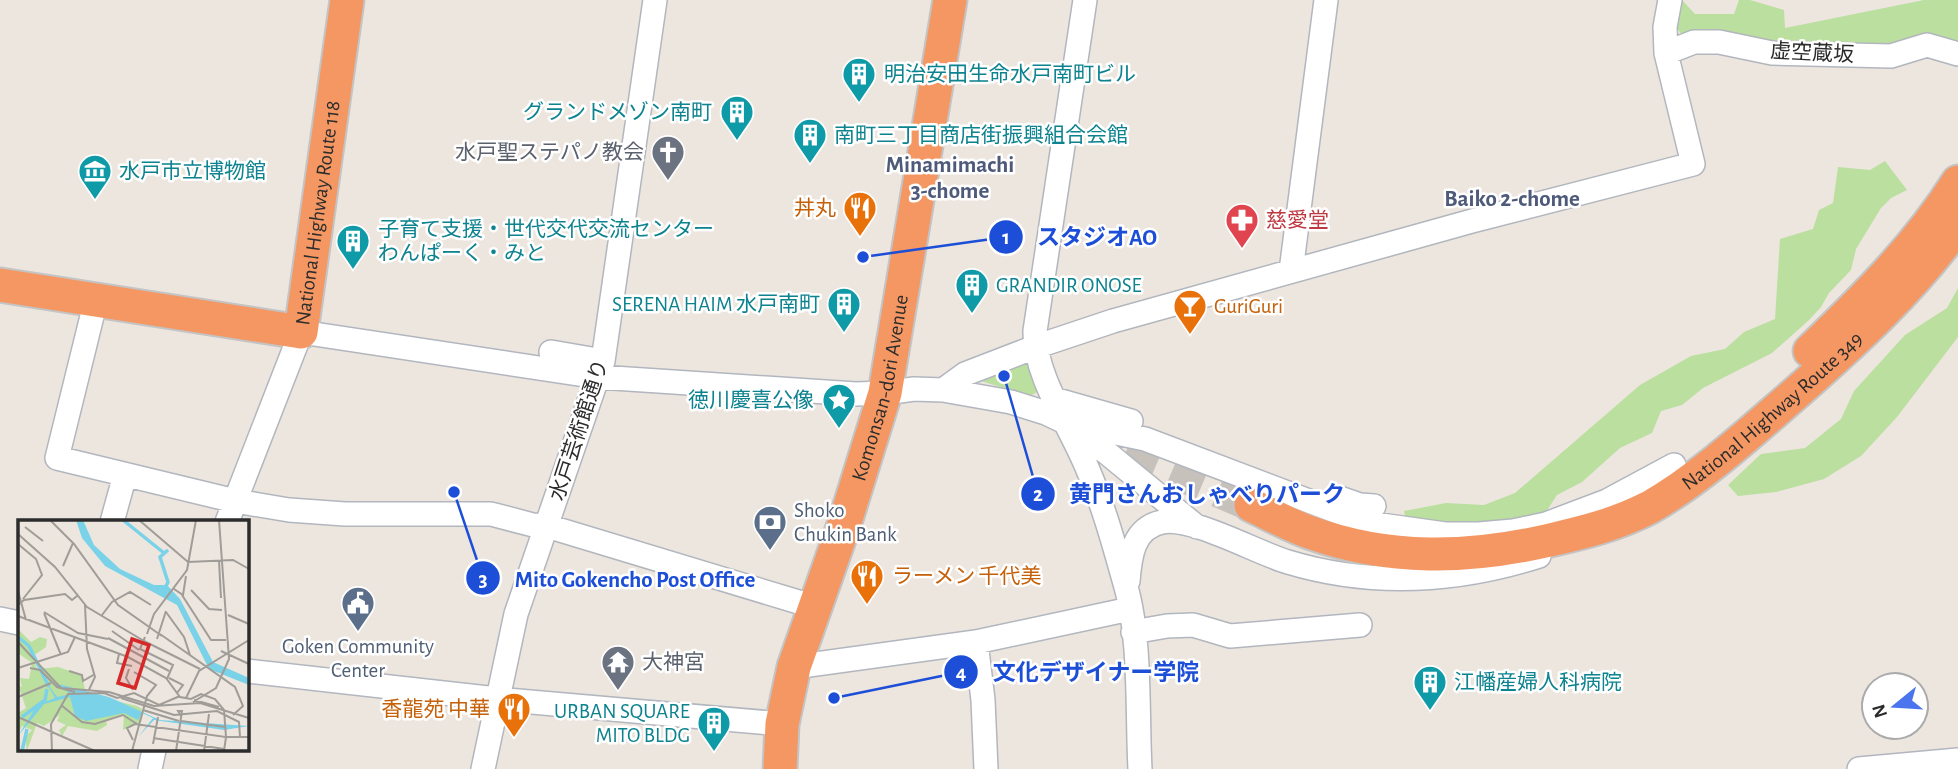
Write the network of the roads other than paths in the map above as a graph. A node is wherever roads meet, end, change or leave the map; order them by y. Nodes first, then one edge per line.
1 (347, 0) edge
2 (654, 0) edge
3 (950, 0) edge
4 (1085, 0) edge
5 (1326, 0) edge
6 (1670, 0) edge
7 (1666, 53) junction
8 (1958, 54) edge
9 (1958, 182) edge
10 (1958, 225) edge
11 (1291, 271) junction
12 (0, 285) edge
13 (96, 300) junction
14 (301, 332) junction
15 (1035, 347) junction
16 (551, 352) dead end
17 (601, 369) junction
18 (943, 390) junction
19 (885, 393) junction
20 (1054, 399) junction
21 (1067, 423) junction
22 (1674, 465) junction
23 (125, 475) junction
24 (1251, 505) tunnel mouth
25 (1374, 506) dead end
26 (1652, 506) junction
27 (231, 511) edge
28 (113, 520) edge
29 (547, 526) junction
30 (1198, 527) junction
31 (1549, 541) junction
32 (1128, 600) junction
33 (815, 607) junction
34 (0, 619) edge
35 (18, 623) edge
36 (1360, 625) dead end
37 (1133, 632) junction
38 (976, 642) junction
39 (794, 667) junction
40 (248, 671) edge
41 (497, 699) junction
42 (782, 724) junction
43 (1958, 760) edge
44 (483, 769) edge
45 (780, 769) edge
46 (986, 769) edge
47 (1140, 769) edge
48 (1859, 769) edge

1 - 14 highway, National Highway Route 118
2 - 17 street, 水戸芸術館通り
3 - 19 highway, Komonsan-dori Avenue
4 - 15 street
5 - 11 street
6 - 7 street
7 - 8 street, 虚空蔵坂
7 - 11 street
9 - 22 highway, National Highway Route 349
10 - 26 highway, National Highway Route 349
11 - 15 street
12 - 13 highway, National Highway Route 118
13 - 14 highway, National Highway Route 118
13 - 23 street
14 - 17 street
14 - 27 street
15 - 18 street
15 - 20 street
16 - 17 street
17 - 19 street
17 - 29 street, 水戸芸術館通り
18 - 19 street
18 - 21 street
19 - 33 highway, Komonsan-dori Avenue
20 - 21 street
20 - 25 street
21 - 22 street
21 - 30 street
21 - 32 street
22 - 31 highway, National Highway Route 349
23 - 27 street
23 - 28 street
24 - 31 highway, National Highway Route 349
26 - 30 street
26 - 31 highway, National Highway Route 349
27 - 29 street
29 - 33 street
29 - 41 street, 水戸芸術館通り
30 - 32 street
32 - 37 street
32 - 38 street
33 - 39 highway, Komonsan-dori Avenue
34 - 35 street
36 - 37 street
37 - 47 street
38 - 39 street
38 - 46 street
39 - 42 highway, Komonsan-dori Avenue
40 - 41 street
41 - 42 street
41 - 44 street, 水戸芸術館通り
42 - 45 highway, Komonsan-dori Avenue
43 - 48 street

